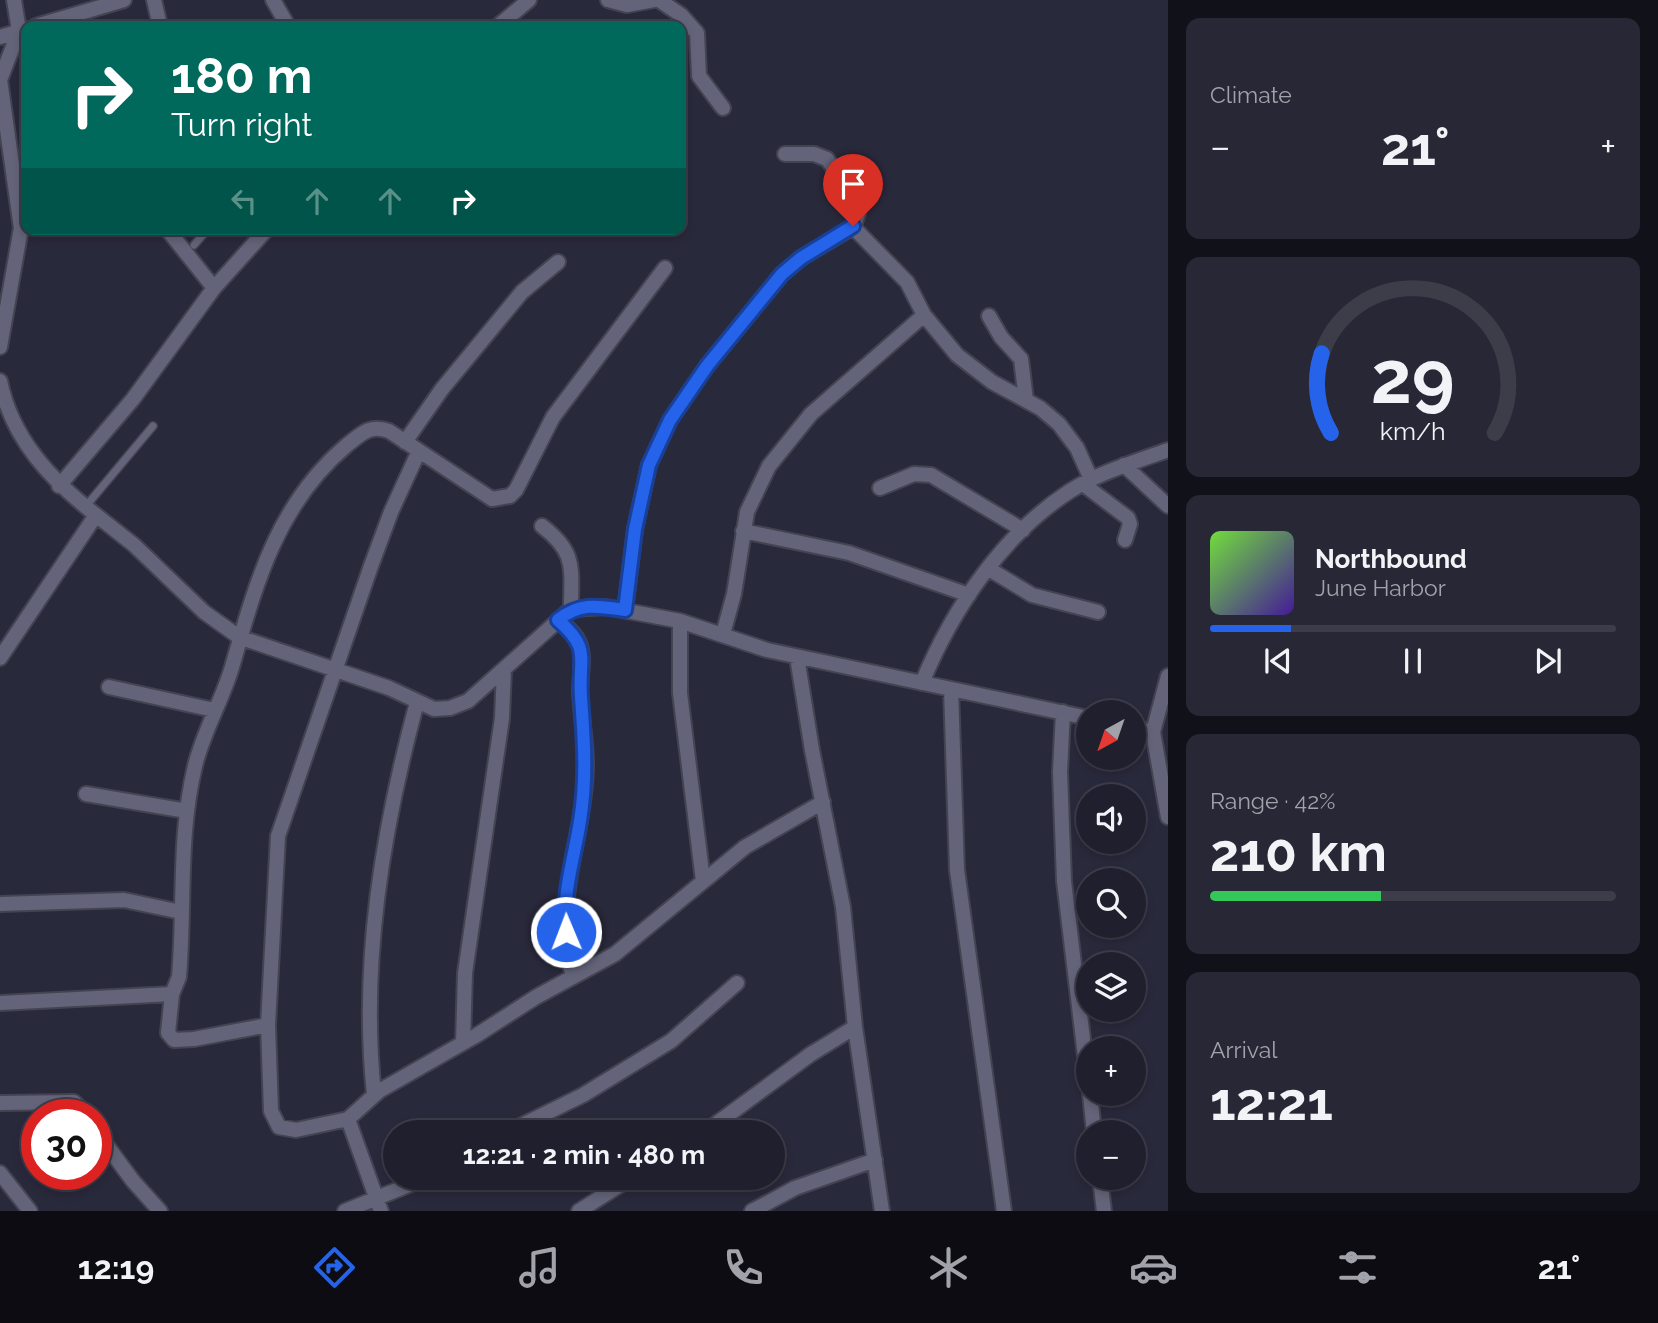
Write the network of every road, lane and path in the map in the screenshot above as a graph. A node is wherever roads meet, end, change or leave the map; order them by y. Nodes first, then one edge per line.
1 (14, 0) edge
2 (124, 0) edge
3 (154, 0) edge
4 (273, 0) edge
5 (529, 0) edge
6 (608, 0) edge
7 (657, 0) edge
8 (53, 21) edge
9 (159, 21) edge
10 (285, 21) edge
11 (504, 21) edge
12 (21, 26) edge
13 (21, 30) edge
14 (21, 32) edge
15 (0, 37) edge
16 (723, 108) dead end
17 (785, 153) dead end
18 (21, 210) edge
19 (21, 222) edge
20 (853, 226) junction
21 (172, 235) edge
22 (203, 235) edge
23 (262, 235) edge
24 (194, 245) dead end
25 (558, 262) dead end
26 (665, 268) dead end
27 (214, 288) junction
28 (924, 315) junction
29 (989, 316) dead end
30 (0, 347) edge
31 (0, 381) edge
32 (1026, 400) junction
33 (2, 404) edge
34 (153, 426) dead end
35 (405, 442) junction
36 (1168, 450) edge
37 (418, 453) junction
38 (1124, 465) junction
39 (1087, 482) junction
40 (59, 486) junction
41 (880, 488) dead end
42 (1168, 506) edge
43 (91, 511) junction
44 (542, 526) dead end
45 (1023, 530) junction
46 (743, 531) junction
47 (1125, 540) dead end
48 (989, 569) junction
49 (969, 596) junction
50 (571, 609) junction
51 (625, 610) junction
52 (1098, 612) dead end
53 (558, 620) junction
54 (680, 621) junction
55 (723, 634) junction
56 (239, 637) junction
57 (797, 656) junction
58 (0, 658) edge
59 (338, 669) junction
60 (504, 669) junction
61 (1168, 676) edge
62 (922, 683) junction
63 (109, 687) dead end
64 (951, 689) junction
65 (417, 702) junction
66 (214, 709) junction
67 (1063, 712) junction
68 (1076, 715) edge
69 (1146, 730) edge
70 (1153, 732) junction
71 (86, 794) dead end
72 (823, 802) junction
73 (187, 811) junction
74 (1168, 817) edge
75 (703, 881) junction
76 (0, 904) edge
77 (181, 912) junction
78 (573, 978) junction
79 (737, 983) dead end
80 (172, 994) junction
81 (0, 1003) edge
82 (268, 1025) junction
83 (855, 1027) junction
84 (1083, 1036) edge
85 (463, 1043) junction
86 (374, 1094) junction
87 (0, 1103) edge
88 (21, 1103) edge
89 (348, 1119) junction
90 (532, 1120) edge
91 (722, 1120) edge
92 (112, 1153) edge
93 (875, 1160) junction
94 (0, 1173) edge
95 (404, 1190) edge
96 (612, 1190) edge
97 (1101, 1190) edge
98 (379, 1204) edge
99 (30, 1211) edge
100 (160, 1211) edge
101 (345, 1211) edge
102 (579, 1211) edge
103 (752, 1211) edge
104 (882, 1211) edge
105 (1004, 1211) edge
106 (1104, 1211) edge

1 - 12 street
2 - 8 street
3 - 9 street
4 - 10 street
5 - 11 street
6 - 7 street
7 - 16 street
13 - 15 street
14 - 18 street
17 - 20 street
19 - 30 street
20 - 28 street
20 - 51 street
21 - 27 street
22 - 24 lane
23 - 27 street
25 - 35 street
26 - 37 street
27 - 40 street
28 - 32 street
28 - 46 street
29 - 32 street
31 - 33 street
32 - 39 street
33 - 40 street
34 - 43 lane
35 - 37 street
35 - 56 street
36 - 38 street
37 - 59 street
38 - 39 street
38 - 42 street
39 - 45 street
39 - 47 street
40 - 43 street
41 - 45 street
43 - 56 street
43 - 58 street
44 - 50 street
45 - 48 street
46 - 49 street
46 - 55 street
48 - 49 street
48 - 52 street
49 - 62 street
50 - 51 street
50 - 53 street
51 - 54 street
53 - 60 street
53 - 78 street
54 - 55 street
54 - 75 street
55 - 57 street
56 - 59 street
56 - 66 street
57 - 62 street
57 - 72 street
59 - 65 street
59 - 82 street
60 - 65 street
60 - 85 street
61 - 70 street
62 - 64 street
63 - 66 street
64 - 67 street
64 - 105 street
65 - 86 street
66 - 73 street
67 - 68 street
67 - 84 street
69 - 70 street
70 - 74 street
71 - 73 street
72 - 75 street
72 - 83 street
73 - 77 street
75 - 78 street
76 - 77 street
77 - 80 street
78 - 85 street
79 - 90 street
80 - 81 street
80 - 82 street
82 - 89 street
83 - 91 street
83 - 93 street
85 - 86 street
86 - 89 street
87 - 88 street
89 - 98 street
92 - 100 street
93 - 103 street
93 - 104 street
94 - 99 street
95 - 98 street
96 - 102 street
97 - 106 street
98 - 101 street

